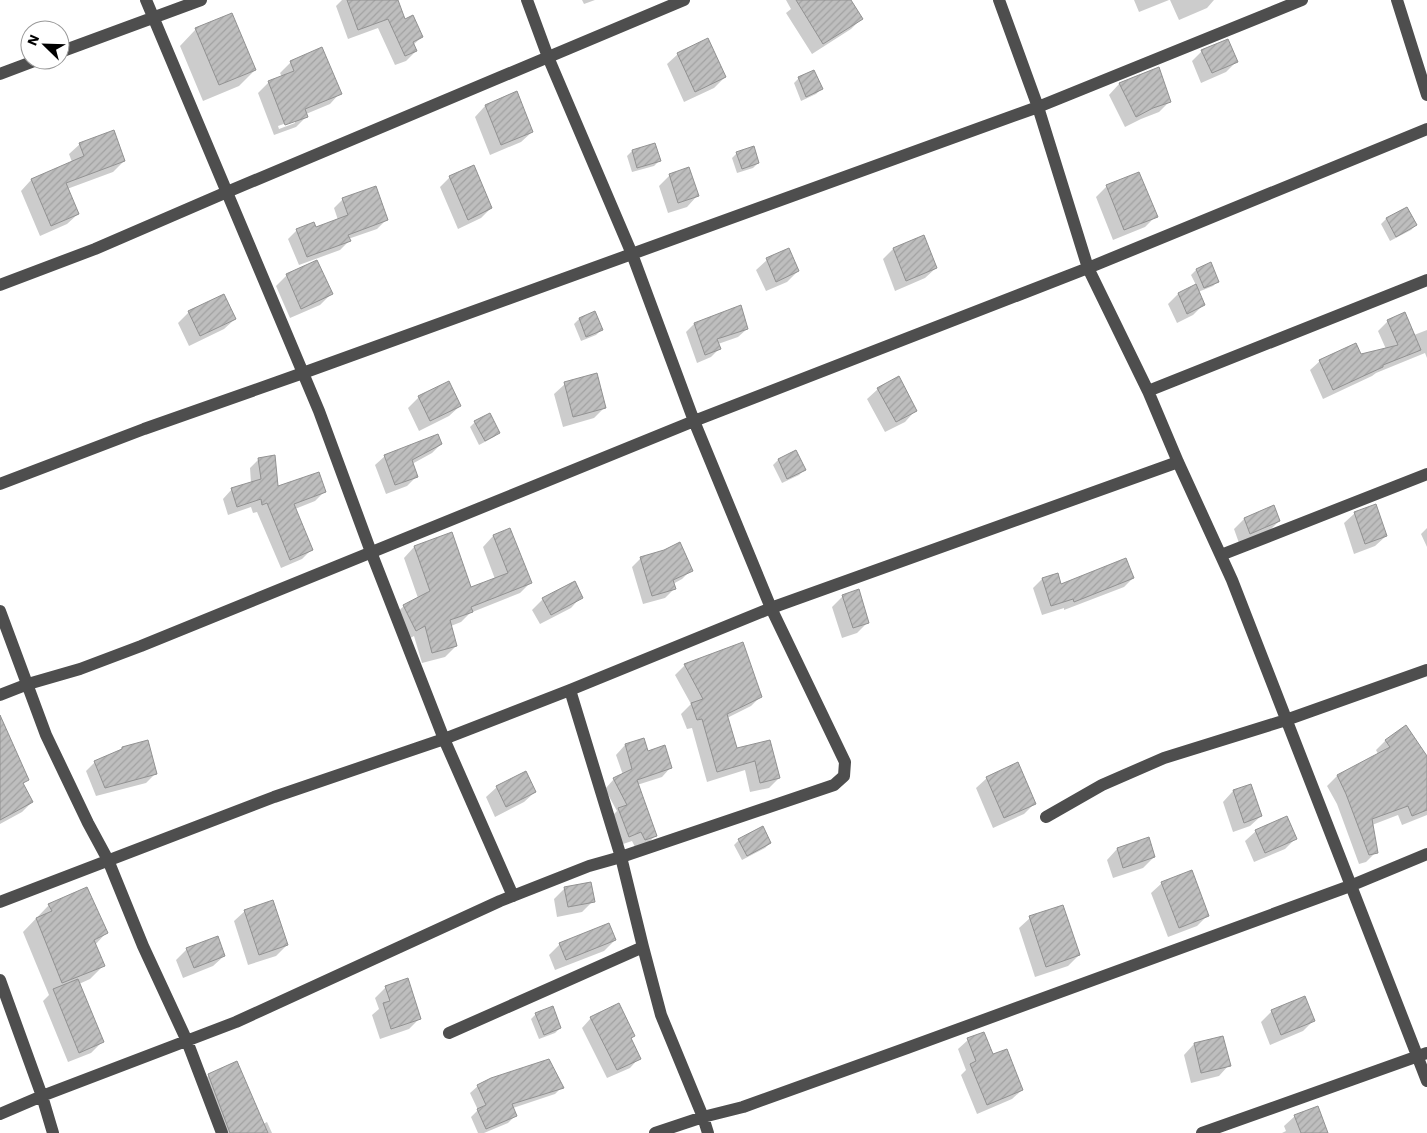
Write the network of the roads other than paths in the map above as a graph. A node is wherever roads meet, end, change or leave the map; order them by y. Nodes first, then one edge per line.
1 (146, 0) edge
2 (200, 0) edge
3 (526, 0) edge
4 (684, 0) edge
5 (999, 0) edge
6 (1302, 0) edge
7 (1397, 0) edge
8 (153, 17) junction
9 (70, 48) edge
10 (548, 57) junction
11 (20, 66) edge
12 (0, 74) edge
13 (1427, 95) edge
14 (1038, 107) junction
15 (1427, 129) edge
16 (227, 192) junction
17 (632, 254) junction
18 (1088, 268) junction
19 (1427, 280) edge
20 (0, 285) edge
21 (303, 373) junction
22 (1148, 391) junction
23 (694, 421) junction
24 (1178, 462) junction
25 (1427, 474) edge
26 (0, 484) edge
27 (371, 552) junction
28 (1221, 555) junction
29 (771, 608) junction
30 (0, 611) edge
31 (1427, 670) edge
32 (28, 684) junction
33 (570, 690) junction
34 (0, 695) edge
35 (1286, 720) junction
36 (444, 739) junction
37 (1046, 817) dead end
38 (1427, 854) edge
39 (621, 857) junction
40 (108, 860) junction
41 (1350, 886) junction
42 (513, 896) junction
43 (0, 902) edge
44 (643, 947) junction
45 (0, 980) edge
46 (449, 1033) dead end
47 (187, 1041) junction
48 (1422, 1055) edge
49 (1427, 1081) edge
50 (42, 1096) junction
51 (0, 1114) edge
52 (703, 1116) junction
53 (53, 1133) edge
54 (222, 1133) edge
55 (655, 1133) edge
56 (708, 1133) edge
57 (1202, 1133) edge

1 - 8 street
2 - 8 street
3 - 10 street
4 - 10 street
5 - 14 street
6 - 14 street
7 - 13 street
8 - 9 street
8 - 16 street
10 - 16 street
10 - 17 street
11 - 12 street
14 - 17 street
14 - 18 street
15 - 18 street
16 - 20 street
16 - 21 street
17 - 21 street
17 - 23 street
18 - 22 street
18 - 23 street
19 - 22 street
21 - 26 street
21 - 27 street
22 - 24 street
23 - 27 street
23 - 29 street
24 - 28 street
24 - 29 street
25 - 28 street
27 - 32 street
27 - 36 street
28 - 35 street
29 - 33 street
29 - 39 street
30 - 32 street
31 - 35 street
32 - 34 street
32 - 40 street
33 - 36 street
33 - 39 street
35 - 37 street
35 - 41 street
36 - 40 street
36 - 42 street
38 - 41 street
39 - 42 street
39 - 44 street
40 - 43 street
40 - 47 street
41 - 48 street
41 - 52 street
42 - 47 street
44 - 46 street
44 - 52 street
45 - 50 street
47 - 50 street
47 - 54 street
48 - 49 street
48 - 57 street
50 - 51 street
50 - 53 street
52 - 55 street
52 - 56 street

